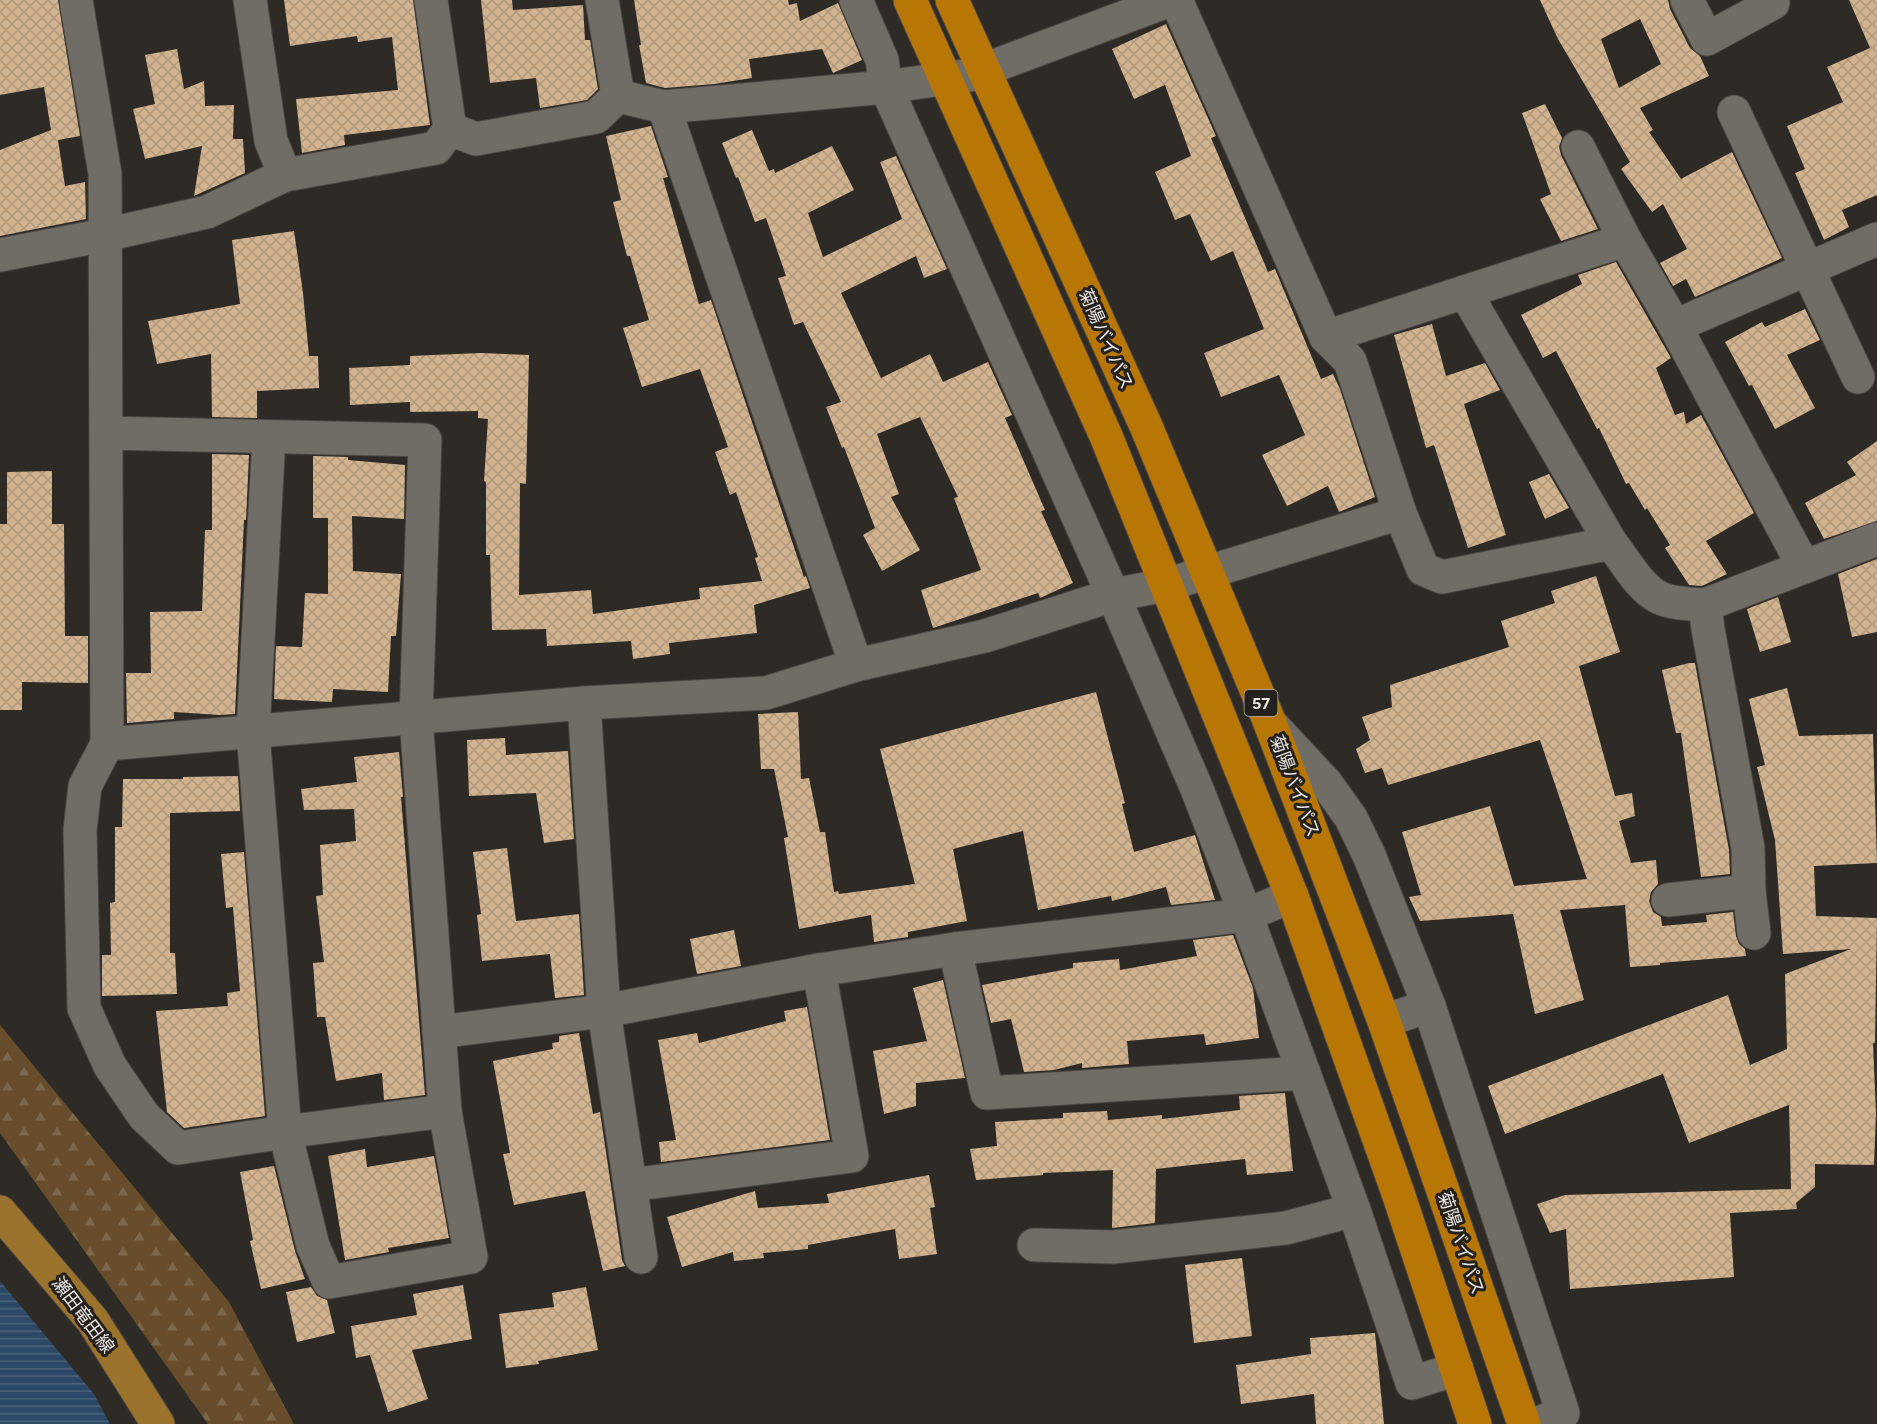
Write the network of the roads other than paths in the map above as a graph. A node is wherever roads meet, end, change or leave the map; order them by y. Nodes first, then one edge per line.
1 (76, 0) edge
2 (250, 0) edge
3 (430, 0) edge
4 (602, 0) edge
5 (856, 0) edge
6 (910, 0) edge
7 (952, 0) edge
8 (1687, 0) edge
9 (1772, 0) edge
10 (1177, 1) edge
11 (984, 70) junction
12 (945, 78) junction
13 (886, 87) junction
14 (618, 96) junction
15 (664, 107) junction
16 (1734, 112) dead end
17 (450, 129) junction
18 (1578, 147) dead end
19 (285, 175) junction
20 (105, 236) junction
21 (1877, 239) edge
22 (1625, 240) junction
23 (0, 255) edge
24 (1807, 269) junction
25 (1465, 292) junction
26 (1675, 326) junction
27 (1326, 337) junction
28 (1858, 377) dead end
29 (106, 433) junction
30 (269, 437) junction
31 (1400, 513) junction
32 (1877, 539) edge
33 (1611, 543) junction
34 (1804, 567) junction
35 (1206, 573) junction
36 (1166, 585) junction
37 (1113, 595) junction
38 (1705, 605) junction
39 (856, 665) junction
40 (584, 703) junction
41 (416, 718) junction
42 (1270, 723) junction
43 (253, 732) junction
44 (107, 744) junction
45 (1749, 891) junction
46 (1292, 896) junction
47 (1668, 900) dead end
48 (1246, 915) junction
49 (1754, 933) dead end
50 (955, 949) junction
51 (819, 970) junction
52 (1429, 1006) junction
53 (604, 1011) junction
54 (1384, 1021) junction
55 (439, 1032) junction
56 (1304, 1073) junction
57 (445, 1111) junction
58 (285, 1132) junction
59 (630, 1185) junction
60 (1354, 1210) junction
61 (0, 1212) edge
62 (1034, 1245) dead end
63 (640, 1257) dead end
64 (1457, 1369) junction
65 (1555, 1420) edge
66 (158, 1424) edge
67 (1476, 1424) edge
68 (1524, 1424) edge

1 - 20 street
2 - 19 street
3 - 17 street
4 - 14 street
5 - 13 street
6 - 12 highway, 57
7 - 11 highway, 菊陽バイパス / 57
8 - 9 street
10 - 11 street
10 - 27 street
11 - 12 street
11 - 35 highway, 菊陽バイパス / 57
12 - 13 street
12 - 36 highway, 57
13 - 15 street
13 - 37 street
14 - 15 street
14 - 17 street
15 - 39 street
16 - 24 street
17 - 19 street
18 - 22 street
19 - 20 street
20 - 23 street
20 - 29 street
21 - 24 street
22 - 25 street
22 - 26 street
24 - 26 street
24 - 28 street
25 - 27 street
25 - 33 street
26 - 34 street
27 - 31 street
29 - 30 street
29 - 44 street
30 - 41 street
30 - 43 street
31 - 33 street
31 - 35 street
32 - 34 street
33 - 38 street
34 - 38 street
35 - 36 street
35 - 42 highway, 菊陽バイパス / 57
36 - 37 street
36 - 46 highway, 57
37 - 39 street
37 - 48 street
38 - 45 street
39 - 40 street
40 - 41 street
40 - 53 street
41 - 43 street
41 - 55 street
42 - 52 street
42 - 54 highway, 菊陽バイパス / 57
43 - 44 street
43 - 58 street
44 - 58 street
45 - 47 street
45 - 49 street
46 - 48 street
46 - 64 highway, 57
48 - 50 street
48 - 56 street
50 - 51 street
50 - 56 street
51 - 53 street
51 - 59 street
52 - 54 street
52 - 65 street
53 - 55 street
53 - 59 street
54 - 68 highway, 菊陽バイパス / 57
55 - 57 street
56 - 60 street
57 - 58 street
57 - 58 street
59 - 63 street
60 - 62 street
60 - 64 street
61 - 66 main road, 瀬田竜田線
64 - 67 highway, 57

